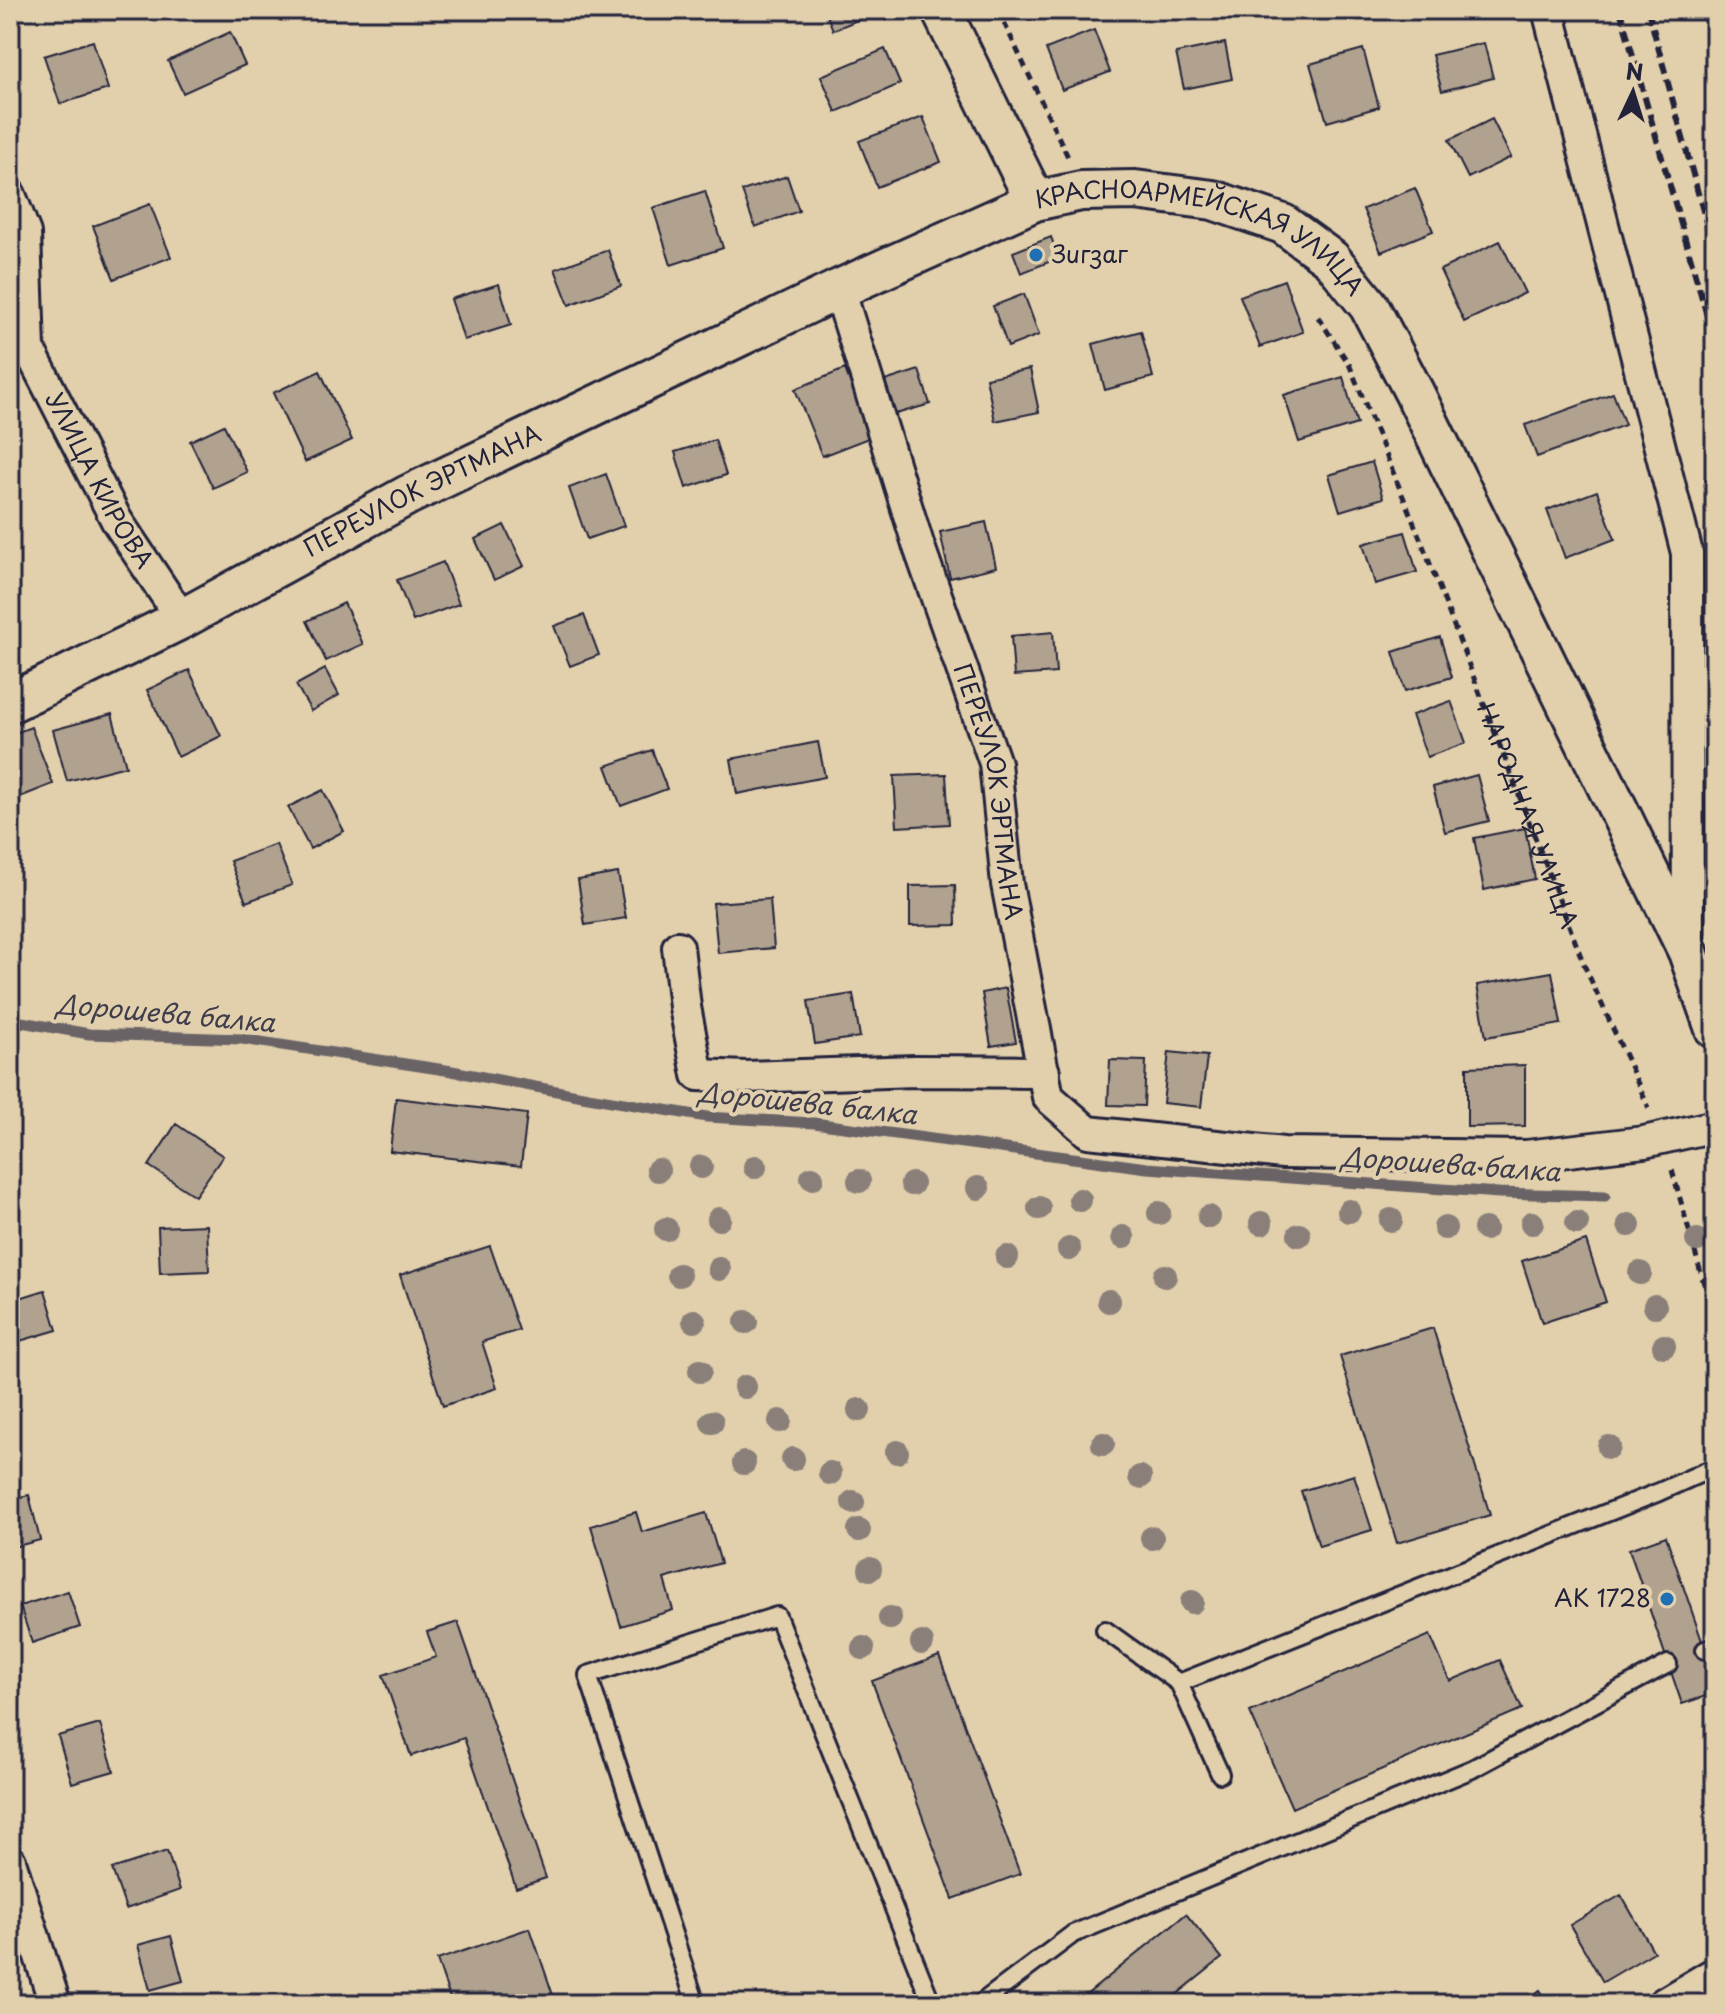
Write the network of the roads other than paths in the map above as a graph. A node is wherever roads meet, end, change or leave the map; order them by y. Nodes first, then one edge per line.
1 (941, 10) edge
2 (1548, 10) edge
3 (10, 195) edge
4 (1035, 201) junction
5 (839, 289) junction
6 (182, 619) junction
7 (10, 703) edge
8 (678, 947) dead end
9 (1688, 952) junction
10 (1715, 1029) edge
11 (1044, 1072) junction
12 (1715, 1126) edge
13 (1715, 1467) edge
14 (1105, 1630) dead end
15 (1668, 1664) dead end
16 (1179, 1683) junction
17 (1220, 1774) dead end
18 (10, 1861) edge
19 (1715, 1973) edge
20 (55, 2004) edge
21 (696, 2004) edge
22 (932, 2004) edge
23 (980, 2004) edge
24 (1663, 2004) edge

1 - 4 street, КРАСНОАРМЕЙСКАЯ УЛИЦА
2 - 9 street
3 - 6 street, УЛИЦА КИРОВА
4 - 5 street, ПЕРЕУЛОК ЭРТМАНА
4 - 9 street, КРАСНОАРМЕЙСКАЯ УЛИЦА
5 - 6 street, ПЕРЕУЛОК ЭРТМАНА
5 - 11 street, ПЕРЕУЛОК ЭРТМАНА
6 - 7 street, ПЕРЕУЛОК ЭРТМАНА
8 - 11 street
9 - 10 street
11 - 12 street, ПЕРЕУЛОК ЭРТМАНА
13 - 16 lane
14 - 16 lane
15 - 23 lane
16 - 17 lane
18 - 20 street
19 - 24 street
21 - 22 lane

